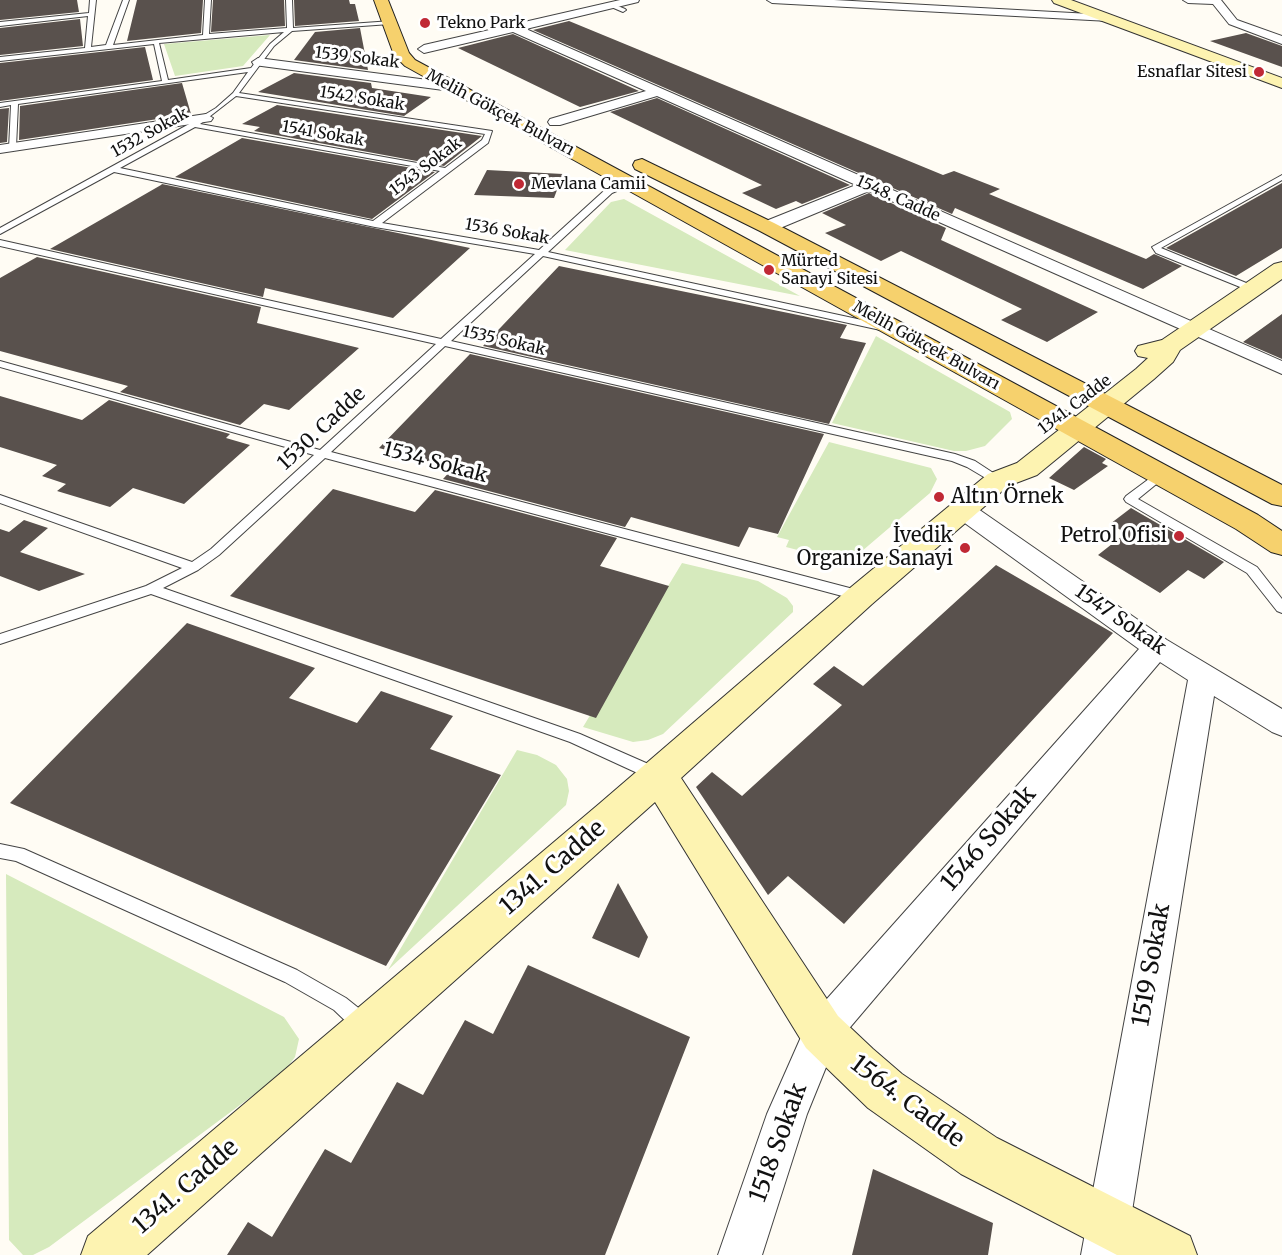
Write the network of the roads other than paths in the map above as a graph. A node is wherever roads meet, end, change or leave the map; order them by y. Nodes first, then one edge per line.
1 (93, 0) edge
2 (126, 0) edge
3 (208, 0) edge
4 (289, 0) edge
5 (381, 0) edge
6 (772, 0) edge
7 (1059, 0) edge
8 (1188, 0) edge
9 (1216, 1) edge
10 (627, 3) edge
11 (92, 14) junction
12 (1109, 18) junction
13 (390, 22) junction
14 (0, 24) edge
15 (414, 26) dead end
16 (514, 28) junction
17 (290, 30) junction
18 (206, 36) junction
19 (1282, 40) edge
20 (156, 41) junction
21 (109, 46) junction
22 (88, 48) junction
23 (424, 49) junction
24 (0, 59) edge
25 (255, 66) junction
26 (165, 81) junction
27 (1282, 83) edge
28 (451, 87) junction
29 (658, 92) junction
30 (235, 94) junction
31 (15, 104) junction
32 (0, 105) edge
33 (200, 121) junction
34 (555, 122) junction
35 (486, 132) joint
36 (6, 148) edge
37 (112, 169) junction
38 (446, 170) junction
39 (1282, 177) edge
40 (630, 182) junction
41 (867, 186) junction
42 (375, 224) junction
43 (767, 226) junction
44 (0, 231) edge
45 (0, 243) edge
46 (541, 253) junction
47 (1282, 269) edge
48 (1253, 289) junction
49 (1194, 329) junction
50 (896, 330) junction
51 (442, 343) junction
52 (0, 364) edge
53 (1282, 368) edge
54 (1098, 399) junction
55 (1068, 423) junction
56 (324, 454) junction
57 (1161, 474) junction
58 (998, 480) junction
59 (1282, 497) edge
60 (0, 499) edge
61 (963, 510) junction
62 (1282, 545) edge
63 (195, 567) junction
64 (151, 589) junction
65 (861, 596) junction
66 (1282, 608) edge
67 (0, 639) edge
68 (1157, 647) junction
69 (1203, 675) junction
70 (1282, 724) edge
71 (658, 776) junction
72 (0, 851) edge
73 (368, 1028) junction
74 (822, 1032) junction
75 (1105, 1238) edge
76 (107, 1255) edge
77 (741, 1255) edge
78 (1171, 1255) edge

1 - 11 lane
2 - 21 lane
3 - 18 lane
4 - 17 lane
5 - 13 main road, Melih Gökçek Bulvarı
6 - 12 street
7 - 12 street
8 - 9 street
9 - 19 street
10 - 16 street
11 - 14 lane
11 - 22 lane
12 - 27 street
13 - 17 lane
13 - 28 main road, Melih Gökçek Bulvarı
15 - 23 main road, Melih Gökçek Bulvarı
16 - 23 street
16 - 29 street, 1548. Cadde
17 - 18 lane
17 - 25 lane, 1532 Sokak
18 - 20 lane
20 - 21 lane
20 - 26 lane
21 - 22 lane
22 - 24 lane
23 - 34 main road, Melih Gökçek Bulvarı
25 - 26 lane
25 - 28 street, 1539 Sokak
25 - 30 lane, 1532 Sokak
26 - 31 lane
28 - 40 main road, Melih Gökçek Bulvarı
29 - 34 street
29 - 41 street, 1548. Cadde
30 - 33 lane, 1532 Sokak
30 - 35 lane, 1542 Sokak
31 - 32 lane
31 - 36 lane
33 - 36 street
33 - 37 lane, 1532 Sokak
33 - 38 lane, 1541 Sokak
34 - 43 main road, Melih Gökçek Bulvarı
35 - 38 lane, 1543 Sokak
37 - 42 lane, 1536 Sokak
37 - 44 lane, 1532 Sokak
38 - 42 lane, 1543 Sokak
39 - 48 lane
40 - 46 lane, 1530. Cadde
40 - 50 main road, Melih Gökçek Bulvarı
41 - 43 street
41 - 49 street, 1548. Cadde
42 - 46 lane, 1536 Sokak
43 - 54 main road, Melih Gökçek Bulvarı
45 - 51 lane, 1535 Sokak
46 - 50 lane, 1536 Sokak
46 - 51 lane, 1530. Cadde
47 - 48 street, 1341. Cadde
48 - 49 street, 1341. Cadde
49 - 53 street, 1548. Cadde
49 - 54 street, 1341. Cadde
50 - 55 main road, Melih Gökçek Bulvarı
51 - 56 lane, 1530. Cadde
51 - 58 lane, 1535 Sokak
52 - 56 lane, 1534 Sokak
54 - 55 street, 1341. Cadde
54 - 59 main road, Melih Gökçek Bulvarı
55 - 57 main road, Melih Gökçek Bulvarı
55 - 58 street, 1341. Cadde
56 - 63 lane, 1530. Cadde
56 - 65 lane, 1534 Sokak
57 - 62 main road, Melih Gökçek Bulvarı
57 - 66 lane
58 - 61 street, 1341. Cadde
60 - 63 lane
61 - 65 street, 1341. Cadde
61 - 68 street, 1547 Sokak
63 - 64 lane, 1530. Cadde
64 - 67 lane, 1530. Cadde
64 - 71 lane
65 - 71 street, 1341. Cadde
68 - 69 street, 1547 Sokak
68 - 74 street, 1546 Sokak
69 - 70 street, 1547 Sokak
69 - 75 street, 1519 Sokak
71 - 73 street, 1341. Cadde
71 - 74 street, 1564. Cadde
72 - 73 lane
73 - 76 street, 1341. Cadde
74 - 75 street, 1564. Cadde
74 - 77 street, 1518 Sokak
75 - 78 street, 1564. Cadde

